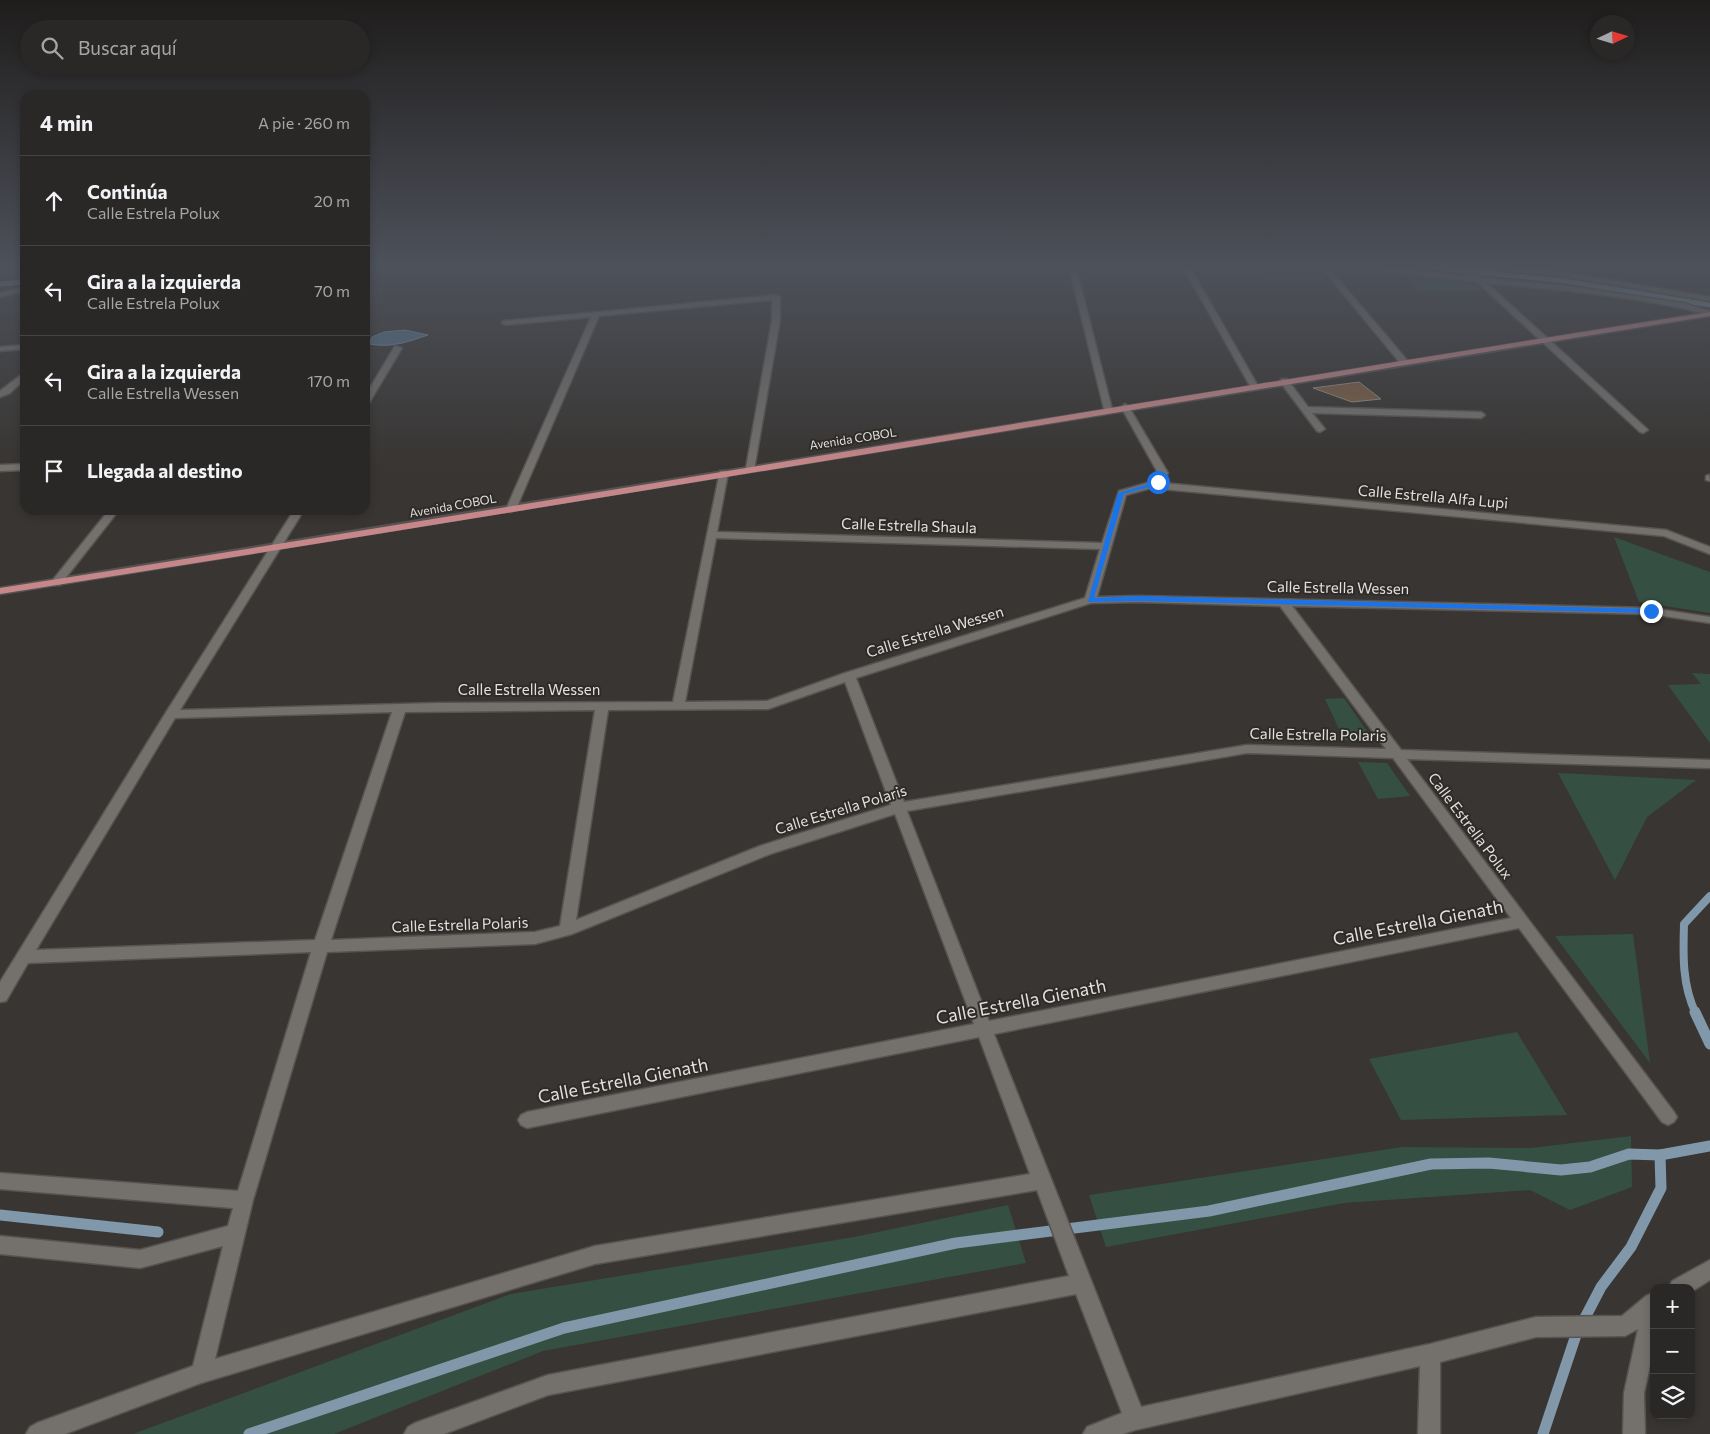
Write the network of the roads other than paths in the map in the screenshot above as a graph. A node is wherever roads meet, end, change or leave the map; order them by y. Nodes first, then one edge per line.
1 (587, 334) edge
2 (774, 334) edge
3 (1089, 334) edge
4 (1224, 334) edge
5 (1380, 334) edge
6 (1538, 334) edge
7 (1584, 334) edge
8 (1545, 340) junction
9 (20, 348) edge
10 (398, 348) dead end
11 (0, 349) edge
12 (1404, 362) junction
13 (20, 380) edge
14 (1284, 381) junction
15 (1254, 386) junction
16 (0, 394) edge
17 (370, 394) edge
18 (1125, 406) junction
19 (1108, 409) junction
20 (1307, 410) junction
21 (1481, 415) dead end
22 (1320, 429) dead end
23 (1643, 430) dead end
24 (20, 467) edge
25 (0, 468) edge
26 (751, 468) junction
27 (724, 473) junction
28 (1149, 485) junction
29 (511, 508) junction
30 (110, 515) edge
31 (296, 515) edge
32 (711, 535) junction
33 (1106, 546) junction
34 (275, 548) junction
35 (1710, 551) edge
36 (56, 583) junction
37 (0, 591) edge
38 (1090, 600) junction
39 (1284, 603) junction
40 (1710, 620) edge
41 (849, 676) junction
42 (602, 706) junction
43 (678, 706) junction
44 (400, 708) junction
45 (171, 714) junction
46 (1396, 753) junction
47 (1710, 764) edge
48 (900, 807) junction
49 (1522, 922) junction
50 (567, 930) junction
51 (321, 946) junction
52 (24, 957) junction
53 (0, 996) edge
54 (985, 1029) junction
55 (1668, 1117) dead end
56 (528, 1120) dead end
57 (0, 1182) edge
58 (1042, 1182) junction
59 (244, 1200) junction
60 (236, 1233) junction
61 (0, 1245) edge
62 (1710, 1269) edge
63 (1082, 1284) junction
64 (1685, 1284) edge
65 (1650, 1305) edge
66 (1650, 1317) edge
67 (1430, 1354) junction
68 (202, 1374) junction
69 (1135, 1419) junction
70 (37, 1434) edge
71 (415, 1434) edge
72 (1094, 1434) edge
73 (1429, 1434) edge
74 (1634, 1434) edge

1 - 29 street
2 - 26 street
3 - 19 street
4 - 15 street
5 - 12 street
6 - 8 street
7 - 8 main road, Avenida COBOL
8 - 12 main road, Avenida COBOL
8 - 23 street
9 - 11 street
10 - 17 street
12 - 14 main road, Avenida COBOL
13 - 16 street
14 - 15 main road, Avenida COBOL
14 - 20 street
15 - 18 main road, Avenida COBOL
18 - 19 main road, Avenida COBOL
18 - 28 street
19 - 26 main road, Avenida COBOL
20 - 21 street
20 - 22 street
24 - 25 street
26 - 27 main road, Avenida COBOL
27 - 29 main road, Avenida COBOL
27 - 32 street
28 - 33 street
28 - 35 street, Calle Estrella Alfa Lupi
29 - 34 main road, Avenida COBOL
30 - 36 street
31 - 34 street
32 - 33 street, Calle Estrella Shaula
32 - 43 street
33 - 38 street
34 - 36 main road, Avenida COBOL
34 - 45 street
36 - 37 main road, Avenida COBOL
38 - 39 street, Calle Estrella Wessen
38 - 41 street, Calle Estrella Wessen
39 - 40 street, Calle Estrella Wessen
39 - 46 street, Calle Estrella Polux
41 - 43 street, Calle Estrella Wessen
41 - 48 street
42 - 43 street, Calle Estrella Wessen
42 - 44 street, Calle Estrella Wessen
42 - 50 street
44 - 45 street, Calle Estrella Wessen
44 - 51 street
45 - 52 street
46 - 47 street, Calle Estrella Polaris
46 - 48 street, Calle Estrella Polaris
46 - 49 street, Calle Estrella Polux
48 - 50 street, Calle Estrella Polaris
48 - 54 street
49 - 54 street, Calle Estrella Gienath
49 - 55 street, Calle Estrella Polux
50 - 51 street, Calle Estrella Polaris
51 - 52 street, Calle Estrella Polaris
51 - 59 street
52 - 53 street
54 - 56 street, Calle Estrella Gienath
54 - 58 street
57 - 59 street
58 - 63 street
58 - 68 street
59 - 60 street
60 - 61 street
60 - 68 street
62 - 64 street
63 - 69 street
63 - 71 street
65 - 67 street
66 - 74 street
67 - 69 street
67 - 73 street
68 - 70 street
69 - 72 street

